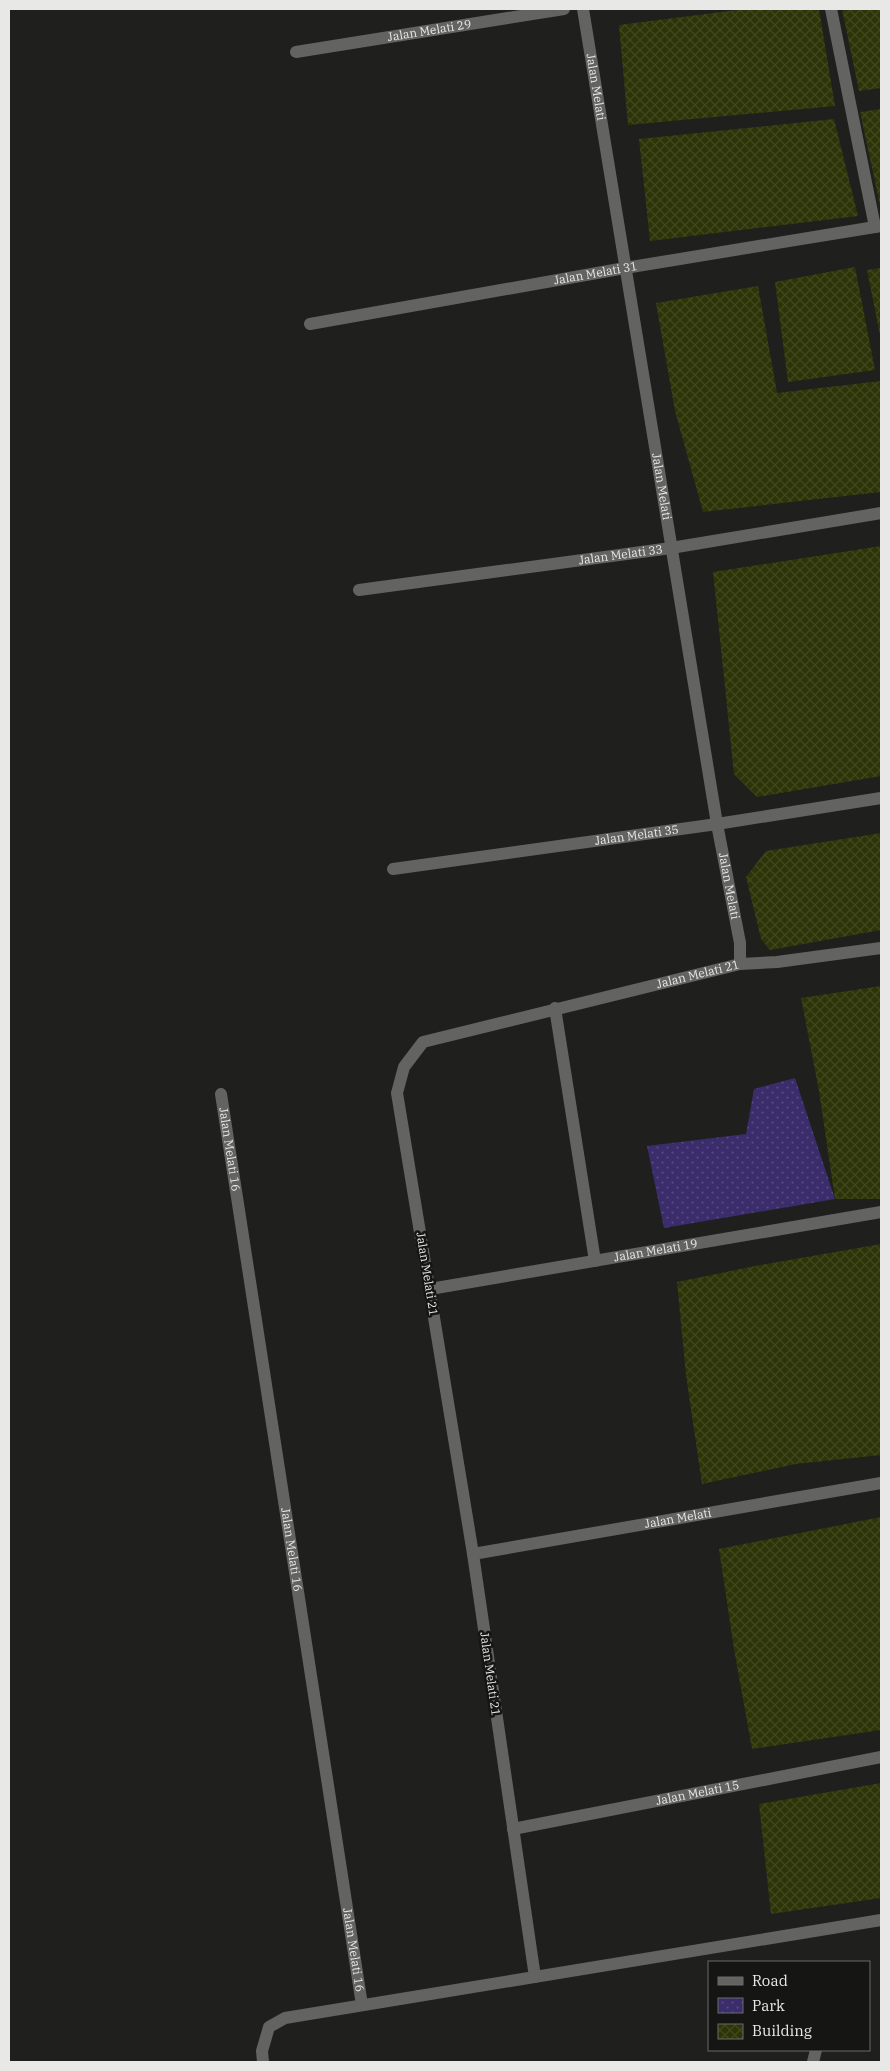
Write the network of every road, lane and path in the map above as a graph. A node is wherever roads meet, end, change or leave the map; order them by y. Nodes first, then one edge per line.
1 (564, 9) edge
2 (583, 9) edge
3 (831, 9) edge
4 (296, 52) dead end
5 (878, 227) edge
6 (625, 268) junction
7 (310, 324) dead end
8 (881, 513) edge
9 (671, 548) junction
10 (359, 590) dead end
11 (881, 798) edge
12 (718, 824) junction
13 (393, 870) dead end
14 (881, 948) edge
15 (740, 964) junction
16 (555, 1008) junction
17 (221, 1094) dead end
18 (881, 1212) edge
19 (595, 1261) junction
20 (430, 1289) junction
21 (881, 1483) edge
22 (473, 1554) junction
23 (881, 1757) edge
24 (513, 1829) junction
25 (881, 1920) edge
26 (535, 1976) junction
27 (362, 2005) junction
28 (263, 2062) edge

1 - 4 street, Jalan Melati 29
2 - 6 street, Jalan Melati
3 - 5 street
5 - 6 street, Jalan Melati 31
6 - 7 street, Jalan Melati 31
6 - 9 street, Jalan Melati
8 - 9 street, Jalan Melati 33
9 - 10 street, Jalan Melati 33
9 - 12 street, Jalan Melati
11 - 12 street, Jalan Melati 35
12 - 13 street, Jalan Melati 35
12 - 15 street, Jalan Melati
14 - 15 street, Jalan Melati 21
15 - 16 street, Jalan Melati 21
16 - 19 street
16 - 20 street, Jalan Melati 21
17 - 27 street, Jalan Melati 16
18 - 19 street, Jalan Melati 19
19 - 20 street, Jalan Melati 19
20 - 22 street, Jalan Melati 21
21 - 22 street, Jalan Melati
22 - 24 street, Jalan Melati 21
23 - 24 street, Jalan Melati 15
24 - 26 street, Jalan Melati 21
25 - 26 street
26 - 27 street
27 - 28 street

